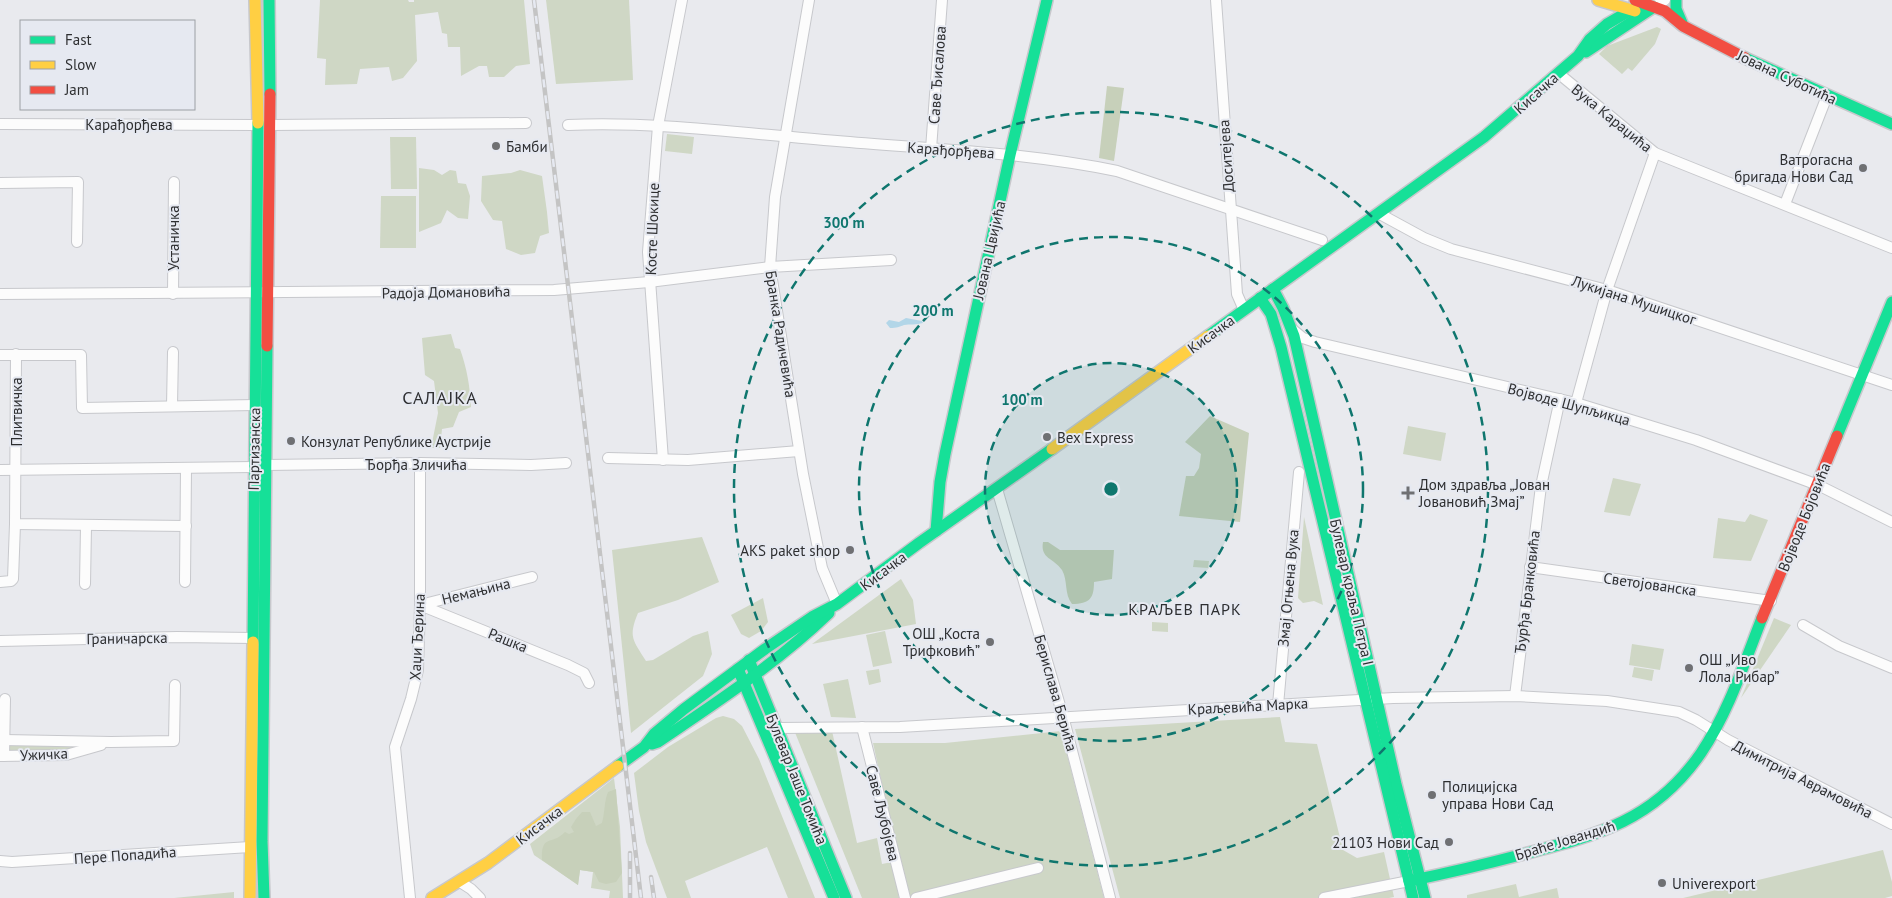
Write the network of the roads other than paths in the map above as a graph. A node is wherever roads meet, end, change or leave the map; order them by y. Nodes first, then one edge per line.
1 (254, 0) edge
2 (270, 0) edge
3 (682, 0) edge
4 (810, 0) edge
5 (942, 0) edge
6 (1047, 0) edge
7 (1216, 0) edge
8 (1665, 0) edge
9 (1676, 0) edge
10 (1600, 1) edge
11 (1643, 5) edge
12 (1608, 24) junction
13 (1684, 26) junction
14 (1578, 56) junction
15 (1558, 73) junction
16 (1827, 96) junction
17 (526, 123) dead end
18 (0, 124) edge
19 (1892, 124) edge
20 (258, 125) junction
21 (270, 125) junction
22 (568, 125) dead end
23 (658, 126) junction
24 (786, 137) junction
25 (931, 149) junction
26 (1655, 153) junction
27 (1010, 155) junction
28 (174, 182) dead end
29 (0, 183) edge
30 (1785, 204) junction
31 (1230, 208) junction
32 (1378, 213) junction
33 (1322, 240) dead end
34 (77, 242) dead end
35 (1892, 248) edge
36 (891, 260) dead end
37 (770, 268) junction
38 (650, 282) junction
39 (1273, 289) junction
40 (1607, 290) junction
41 (262, 293) junction
42 (0, 294) edge
43 (173, 294) junction
44 (1260, 298) junction
45 (1892, 302) edge
46 (1244, 310) junction
47 (1291, 328) junction
48 (1315, 342) junction
49 (173, 352) dead end
50 (16, 354) junction
51 (0, 355) edge
52 (1299, 359) junction
53 (1862, 374) junction
54 (1892, 385) edge
55 (1560, 399) junction
56 (1576, 403) junction
57 (255, 405) junction
58 (172, 406) junction
59 (799, 451) junction
60 (608, 458) dead end
61 (663, 460) junction
62 (420, 462) junction
63 (566, 462) dead end
64 (266, 466) junction
65 (254, 467) junction
66 (186, 468) junction
67 (0, 470) edge
68 (16, 470) junction
69 (1299, 472) dead end
70 (1818, 485) junction
71 (997, 489) junction
72 (1892, 522) edge
73 (15, 524) junction
74 (86, 526) junction
75 (186, 526) junction
76 (936, 532) junction
77 (1530, 567) junction
78 (532, 577) dead end
79 (0, 582) edge
80 (185, 582) dead end
81 (85, 584) dead end
82 (1770, 601) junction
83 (838, 604) junction
84 (420, 605) junction
85 (1803, 624) dead end
86 (254, 638) junction
87 (0, 641) edge
88 (749, 660) junction
89 (738, 668) junction
90 (1892, 668) edge
91 (755, 674) junction
92 (589, 683) dead end
93 (744, 683) junction
94 (175, 686) dead end
95 (1514, 696) junction
96 (5, 699) dead end
97 (1371, 699) junction
98 (1278, 705) junction
99 (1063, 716) junction
100 (777, 728) junction
101 (862, 728) junction
102 (1714, 732) junction
103 (4, 740) junction
104 (112, 742) junction
105 (644, 747) junction
106 (2, 756) edge
107 (1892, 824) edge
108 (250, 847) junction
109 (0, 860) edge
110 (1038, 868) dead end
111 (1415, 880) junction
112 (460, 882) junction
113 (250, 898) edge
114 (264, 898) edge
115 (410, 898) edge
116 (432, 898) edge
117 (480, 898) edge
118 (834, 898) edge
119 (846, 898) edge
120 (905, 898) edge
121 (916, 898) edge
122 (1110, 898) edge
123 (1324, 898) edge
124 (1413, 898) edge
125 (1425, 898) edge

1 - 20 street, Партизанска
2 - 21 street, Партизанска
3 - 23 street, Косте Шокице
4 - 24 street, Бранка Радичевића
5 - 25 street, Саве Ђисалова
6 - 27 street, Јована Цвијића
7 - 31 street, Доситејева
8 - 11 street
9 - 13 street
10 - 11 street, Јована Суботића
10 - 12 street
11 - 12 street, Кисачка
11 - 13 street, Јована Суботића
11 - 14 street, Кисачка
12 - 14 street, Кисачка
13 - 16 street, Јована Суботића
14 - 15 street, Кисачка
15 - 26 street, Вука Караџића
15 - 32 street, Кисачка
16 - 19 street, Јована Суботића
16 - 30 street
17 - 21 street
18 - 20 street, Карађорђева
20 - 41 street, Партизанска
21 - 41 street, Партизанска
22 - 23 street, Карађорђева
23 - 24 street, Карађорђева
23 - 38 street, Косте Шокице
24 - 25 street, Карађорђева
24 - 37 street, Бранка Радичевића
25 - 27 street, Карађорђева
26 - 30 street, Вука Караџића
26 - 40 street
27 - 31 street, Карађорђева
27 - 76 street, Јована Цвијића
28 - 43 street, Устаничка
29 - 34 street
30 - 35 street, Вука Караџића
31 - 33 street, Карађорђева
31 - 46 street, Доситејева
32 - 39 street, Кисачка
32 - 40 street, Лукијана Мушицког
36 - 37 street, Радоја Домановића
37 - 38 street, Радоја Домановића
37 - 59 street, Бранка Радичевића
38 - 41 street, Радоја Домановића
38 - 61 street, Косте Шокице
39 - 44 street, Кисачка
39 - 47 street, Булевар краља Петра I
40 - 53 street, Лукијана Мушицког
40 - 56 street
41 - 43 street, Радоја Домановића
41 - 57 street, Партизанска
41 - 64 street, Партизанска
42 - 43 street, Радоја Домановића
44 - 46 street, Кисачка
44 - 97 street, Булевар краља Петра I
45 - 53 street, Војводе Бојовића
46 - 71 street, Кисачка
47 - 48 street, Војводе Шупљикца
47 - 52 street, Булевар краља Петра I
48 - 52 street
48 - 55 street, Војводе Шупљикца
49 - 58 street
50 - 51 street
50 - 58 street
50 - 68 street, Плитвичка
52 - 97 street, Булевар краља Петра I
53 - 54 street, Лукијана Мушицког
53 - 70 street, Војводе Бојовића
55 - 56 street, Војводе Шупљикца
55 - 77 street, Ђурђа Бранковића
56 - 70 street, Војводе Шупљикца
57 - 58 street
57 - 65 street, Партизанска
59 - 61 street
59 - 83 street, Бранка Радичевића
60 - 61 street
62 - 63 street, Ђорђа Зличића
62 - 64 street, Ђорђа Зличића
62 - 84 street, Хаџи Ђерина
64 - 114 street, Партизанска
65 - 66 street
65 - 86 street, Партизанска
66 - 68 street
66 - 75 street
67 - 68 street
68 - 73 street, Плитвичка
69 - 98 street, Змај Огњена Вука
70 - 72 street, Војводе Шупљикца
70 - 82 street, Војводе Бојовића
71 - 76 street, Кисачка
71 - 99 street, Берислава Берића
73 - 74 street
73 - 79 street, Плитвичка
74 - 75 street
74 - 81 street
75 - 80 street
76 - 83 street, Кисачка
77 - 82 street, Светојованска
77 - 95 street, Ђурђа Бранковића
78 - 84 street, Немањина
82 - 102 street, Војводе Бојовића
83 - 88 street, Кисачка
83 - 91 street, Кисачка
84 - 92 street, Рашка
84 - 115 street, Хаџи Ђерина
85 - 90 street
86 - 87 street, Граничарска
86 - 108 street, Партизанска
88 - 89 street, Кисачка
88 - 91 street, Булевар Јаше Томића
89 - 93 street, Булевар Јаше Томића
89 - 105 street, Кисачка
91 - 93 street, Кисачка
91 - 100 street, Булевар Јаше Томића
93 - 105 street, Кисачка
93 - 118 street, Булевар Јаше Томића
94 - 104 street, Ужичка
95 - 97 street, Краљевића Марка
95 - 102 street, Краљевића Марка
96 - 103 street, Ужичка
97 - 98 street, Краљевића Марка
97 - 111 street, Булевар краља Петра I
98 - 99 street, Краљевића Марка
99 - 101 street, Краљевића Марка
99 - 122 street, Берислава Берића
100 - 101 street, Краљевића Марка
100 - 119 street, Булевар Јаше Томића
101 - 120 street, Саве Љубојева
102 - 107 street, Димитрија Аврамовића
102 - 111 street, Браће Јовандић
103 - 104 street, Ужичка
103 - 106 street, Ужичка
104 - 106 street, Ужичка
105 - 112 street, Кисачка
108 - 109 street, Пере Попадића
108 - 113 street, Партизанска
110 - 121 street
111 - 123 street
111 - 124 street, Булевар краља Петра I
111 - 125 street, Булевар краља Петра I
112 - 116 street, Кисачка
112 - 117 street

